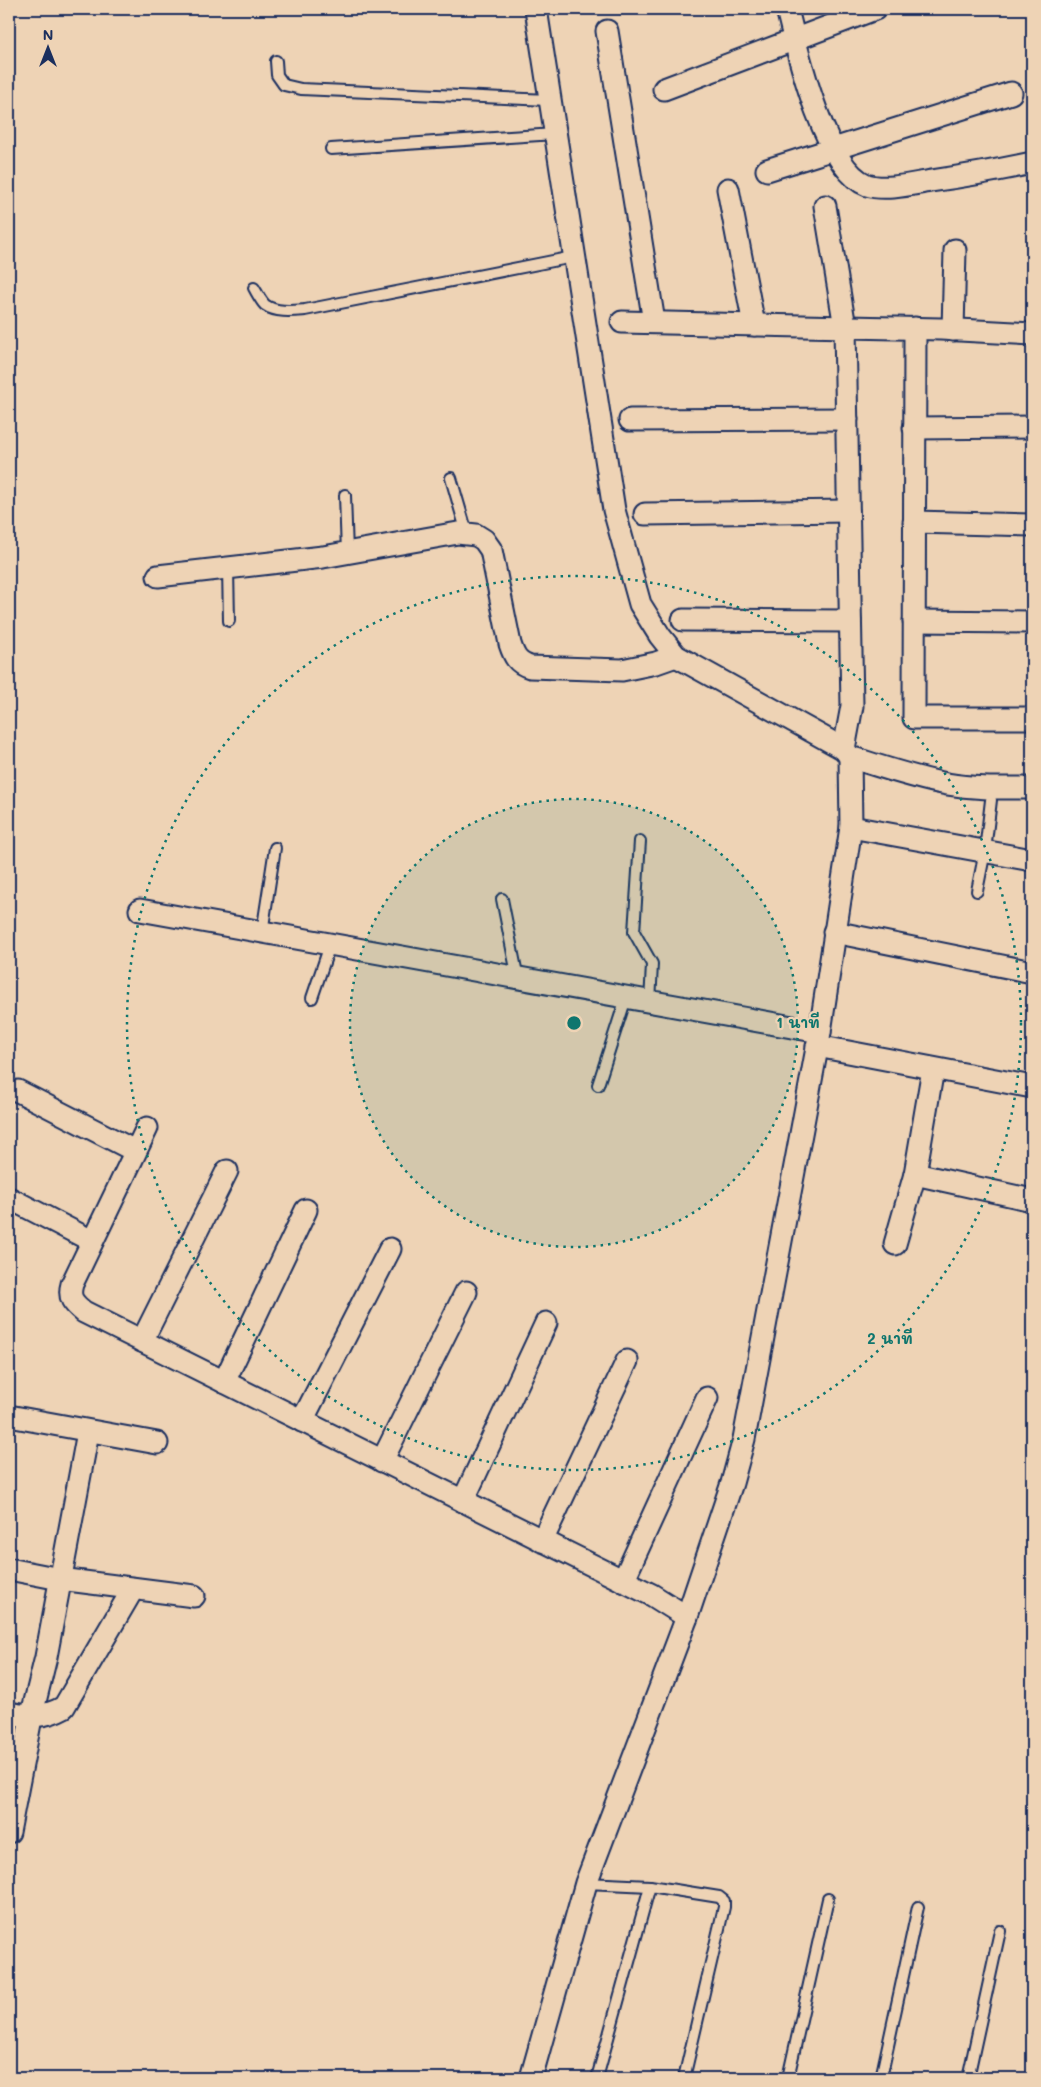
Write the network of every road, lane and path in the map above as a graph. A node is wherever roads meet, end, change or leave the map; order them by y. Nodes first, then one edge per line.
1 (536, 9) edge
2 (787, 9) edge
3 (876, 9) edge
4 (607, 31) dead end
5 (794, 40) junction
6 (276, 61) dead end
7 (664, 89) dead end
8 (1011, 93) dead end
9 (550, 100) junction
10 (555, 134) junction
11 (832, 148) junction
12 (331, 149) dead end
13 (1032, 163) edge
14 (767, 170) dead end
15 (728, 189) dead end
16 (825, 206) dead end
17 (956, 250) dead end
18 (573, 257) junction
19 (254, 288) dead end
20 (622, 322) dead end
21 (654, 322) junction
22 (754, 325) junction
23 (845, 327) junction
24 (915, 328) junction
25 (953, 330) junction
26 (1032, 334) edge
27 (847, 419) junction
28 (630, 420) dead end
29 (1032, 427) edge
30 (914, 428) junction
31 (450, 478) dead end
32 (345, 495) dead end
33 (848, 511) junction
34 (645, 514) dead end
35 (914, 522) junction
36 (1032, 525) edge
37 (468, 533) junction
38 (347, 553) junction
39 (228, 568) junction
40 (158, 576) dead end
41 (683, 620) dead end
42 (229, 621) dead end
43 (850, 621) junction
44 (914, 621) junction
45 (1032, 622) edge
46 (676, 656) junction
47 (1032, 718) edge
48 (847, 753) junction
49 (1032, 788) edge
50 (991, 800) dead end
51 (851, 828) junction
52 (640, 841) dead end
53 (275, 848) dead end
54 (985, 851) junction
55 (1032, 860) edge
56 (977, 892) dead end
57 (502, 899) dead end
58 (140, 910) dead end
59 (834, 932) junction
60 (262, 933) junction
61 (330, 945) junction
62 (1032, 972) edge
63 (518, 979) junction
64 (312, 998) dead end
65 (626, 998) junction
66 (650, 1003) junction
67 (818, 1039) junction
68 (933, 1069) junction
69 (598, 1085) dead end
70 (1032, 1087) edge
71 (18, 1091) dead end
72 (147, 1128) dead end
73 (135, 1151) junction
74 (227, 1171) dead end
75 (915, 1174) junction
76 (9, 1198) edge
77 (1032, 1200) edge
78 (306, 1210) dead end
79 (92, 1242) junction
80 (895, 1244) dead end
81 (390, 1249) dead end
82 (466, 1292) dead end
83 (546, 1324) dead end
84 (142, 1341) junction
85 (627, 1361) dead end
86 (224, 1382) junction
87 (707, 1398) dead end
88 (9, 1416) edge
89 (302, 1421) junction
90 (88, 1432) junction
91 (157, 1444) dead end
92 (382, 1460) junction
93 (463, 1501) junction
94 (542, 1541) junction
95 (9, 1569) edge
96 (60, 1579) junction
97 (623, 1582) junction
98 (133, 1589) junction
99 (194, 1596) dead end
100 (687, 1617) junction
101 (9, 1713) edge
102 (31, 1718) junction
103 (9, 1832) edge
104 (586, 1883) junction
105 (650, 1886) junction
106 (828, 1899) dead end
107 (918, 1907) dead end
108 (1000, 1931) dead end
109 (531, 2078) edge
110 (597, 2078) edge
111 (684, 2078) edge
112 (788, 2078) edge
113 (881, 2078) edge
114 (968, 2078) edge

1 - 9 street
2 - 5 street
3 - 5 street
4 - 21 street
5 - 7 street
5 - 11 street
6 - 9 lane
8 - 11 street
9 - 10 street
10 - 12 lane
10 - 18 street
11 - 13 street
11 - 14 street
15 - 22 street
16 - 23 street
17 - 25 street
18 - 19 lane
18 - 46 street
20 - 21 street
21 - 22 street
22 - 23 street
23 - 24 street
23 - 27 street
24 - 25 street
24 - 30 street
25 - 26 street
27 - 28 street
27 - 33 street
29 - 30 street
30 - 35 street
31 - 37 lane
32 - 38 lane
33 - 34 street
33 - 43 street
35 - 36 street
35 - 44 street
37 - 38 street
37 - 46 street
38 - 39 street
39 - 40 street
39 - 42 lane
41 - 43 street
43 - 48 street
44 - 45 street
44 - 47 street
46 - 48 street
48 - 49 street
48 - 51 street
50 - 54 lane
51 - 54 street
51 - 59 street
52 - 66 lane
53 - 60 lane
54 - 55 street
54 - 56 lane
57 - 63 lane
58 - 60 street
59 - 62 street
59 - 67 street
60 - 61 street
61 - 63 street
61 - 64 lane
63 - 65 street
65 - 66 street
65 - 69 lane
66 - 67 street
67 - 68 street
67 - 100 street
68 - 70 street
68 - 75 street
71 - 73 street
72 - 73 street
73 - 79 street
74 - 84 street
75 - 77 street
75 - 80 street
76 - 79 street
78 - 86 street
79 - 84 street
81 - 89 street
82 - 92 street
83 - 93 street
84 - 86 street
85 - 94 street
86 - 89 street
87 - 97 street
88 - 90 street
89 - 92 street
90 - 91 street
90 - 96 street
92 - 93 street
93 - 94 street
94 - 97 street
95 - 96 street
96 - 98 street
96 - 102 street
97 - 100 street
98 - 99 street
98 - 102 street
100 - 104 street
101 - 102 street
102 - 103 street
104 - 105 lane
104 - 109 street
105 - 110 lane
105 - 111 lane
106 - 112 lane
107 - 113 lane
108 - 114 lane

